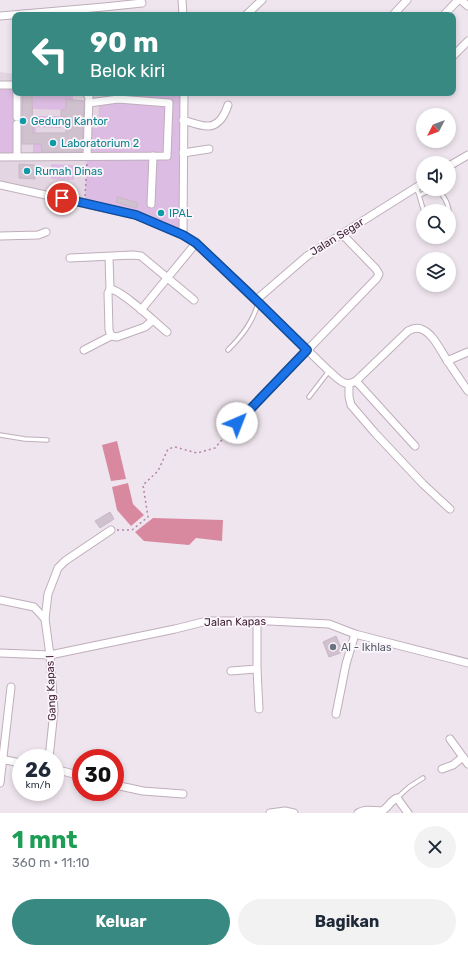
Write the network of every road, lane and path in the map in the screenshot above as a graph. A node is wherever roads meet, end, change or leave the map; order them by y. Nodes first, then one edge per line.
1 (182, 0) edge
2 (262, 0) edge
3 (407, 0) edge
4 (458, 0) edge
5 (461, 0) edge
6 (142, 3) dead end
7 (104, 4) edge
8 (468, 6) edge
9 (35, 12) edge
10 (183, 12) edge
11 (249, 12) edge
12 (396, 12) edge
13 (447, 12) edge
14 (12, 15) edge
15 (0, 16) edge
16 (468, 41) edge
17 (456, 53) edge
18 (0, 85) edge
19 (12, 85) edge
20 (17, 96) edge
21 (88, 96) edge
22 (184, 96) edge
23 (88, 103) junction
24 (228, 105) dead end
25 (183, 120) junction
26 (209, 149) dead end
27 (183, 153) junction
28 (468, 155) edge
29 (17, 156) junction
30 (87, 156) junction
31 (153, 156) junction
32 (0, 157) edge
33 (456, 162) edge
34 (0, 185) edge
35 (416, 188) edge
36 (85, 200) dead end
37 (151, 204) dead end
38 (46, 232) dead end
39 (342, 234) junction
40 (183, 235) junction
41 (0, 236) edge
42 (196, 243) junction
43 (109, 257) junction
44 (70, 258) dead end
45 (168, 278) junction
46 (110, 289) junction
47 (194, 300) dead end
48 (257, 301) junction
49 (141, 310) junction
50 (153, 320) junction
51 (167, 332) dead end
52 (111, 336) junction
53 (84, 350) dead end
54 (228, 350) dead end
55 (307, 350) junction
56 (468, 352) edge
57 (447, 361) junction
58 (329, 371) junction
59 (356, 380) junction
60 (349, 384) junction
61 (468, 391) edge
62 (309, 397) dead end
63 (237, 423) joint
64 (0, 435) edge
65 (46, 440) dead end
66 (415, 446) dead end
67 (450, 509) dead end
68 (111, 530) joint
69 (0, 600) edge
70 (45, 619) junction
71 (257, 621) junction
72 (355, 634) junction
73 (0, 653) edge
74 (50, 654) junction
75 (468, 663) edge
76 (257, 669) junction
77 (231, 671) dead end
78 (11, 687) dead end
79 (259, 709) dead end
80 (336, 714) dead end
81 (450, 739) dead end
82 (50, 749) edge
83 (462, 757) junction
84 (1, 760) edge
85 (12, 761) edge
86 (468, 764) edge
87 (442, 770) dead end
88 (423, 778) dead end
89 (0, 783) edge
90 (124, 788) edge
91 (183, 794) dead end
92 (397, 798) junction
93 (270, 813) edge
94 (294, 813) edge
95 (358, 813) edge
96 (408, 813) edge

1 - 10 street
2 - 11 street
3 - 12 street
4 - 13 street
5 - 8 street
6 - 7 street
7 - 9 street
14 - 15 street
16 - 17 street
18 - 19 street
20 - 29 street
21 - 23 street
22 - 25 street
23 - 30 street
23 - 31 street
24 - 25 street
25 - 27 street
26 - 27 street
27 - 40 street
28 - 33 street
29 - 30 street
29 - 32 street
30 - 31 street
30 - 36 path
31 - 37 street
34 - 40 street
35 - 39 street, Jalan Segar
38 - 41 street
39 - 48 street, Jalan Segar
39 - 55 street
40 - 42 street
42 - 45 street
42 - 48 street
43 - 44 street
43 - 45 street
43 - 46 street
45 - 47 street
45 - 49 street
46 - 49 street
46 - 52 street
48 - 54 lane
48 - 55 street
49 - 50 street
50 - 51 street
50 - 52 street
52 - 53 street
55 - 58 street
55 - 63 street
56 - 57 street
57 - 59 street
57 - 61 street
58 - 60 street
58 - 62 lane
59 - 60 street
59 - 66 street
60 - 67 street
63 - 68 path
64 - 65 lane
68 - 70 street, Gang Kapas I
69 - 70 street
70 - 74 street, Gang Kapas I
71 - 72 street, Jalan Kapas
71 - 74 street, Jalan Kapas
71 - 76 street
72 - 75 street, Jalan Kapas
72 - 80 street
73 - 74 street, Jalan Kapas
74 - 82 street, Gang Kapas I
76 - 77 street
76 - 79 street
78 - 84 street
81 - 83 street
83 - 86 street
83 - 87 street
84 - 85 street
84 - 89 street
88 - 92 lane
90 - 91 street
92 - 95 street
92 - 96 street
93 - 94 street

